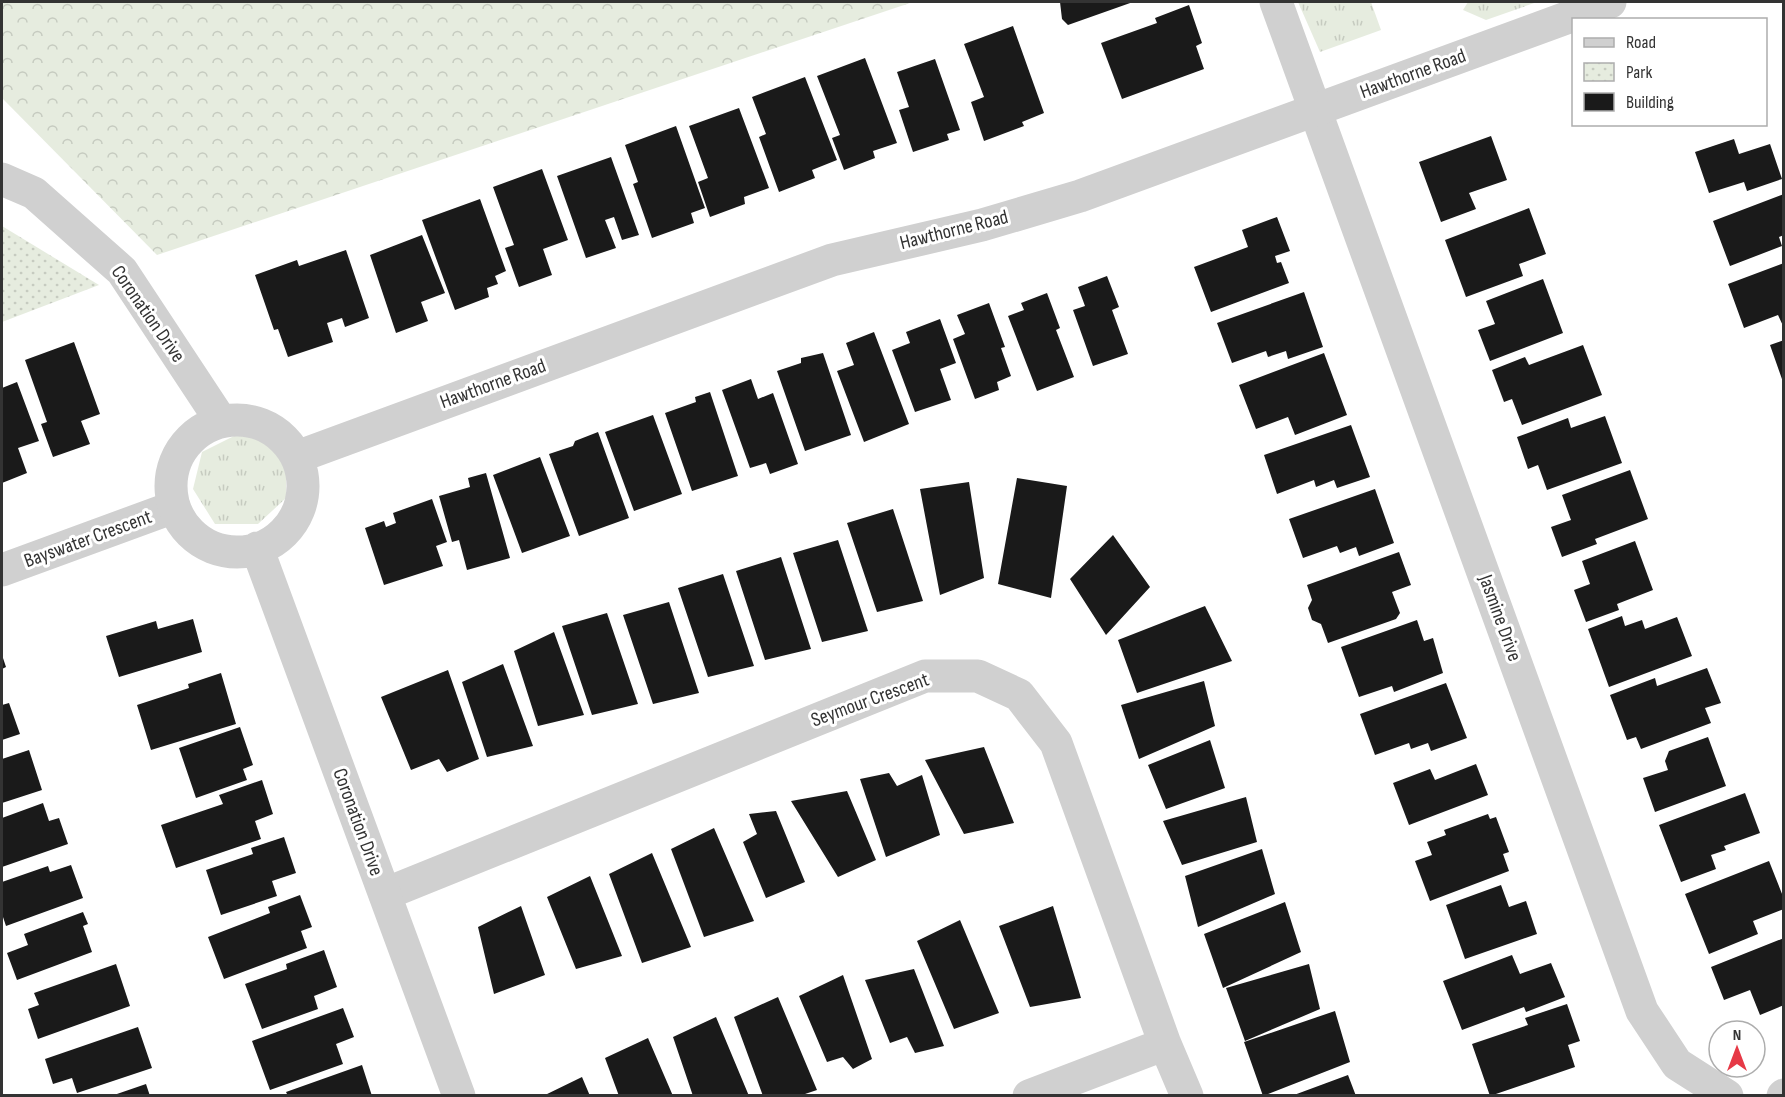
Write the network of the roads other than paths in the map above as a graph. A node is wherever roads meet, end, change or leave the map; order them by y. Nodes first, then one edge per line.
1 (1276, 2) edge
2 (1610, 2) edge
3 (1317, 109) junction
4 (2, 179) edge
5 (221, 421) junction
6 (297, 457) junction
7 (174, 507) junction
8 (257, 548) junction
9 (2, 570) edge
10 (385, 894) junction
11 (1166, 1044) junction
12 (459, 1095) edge
13 (1029, 1095) edge
14 (1187, 1095) edge
15 (1726, 1095) edge

1 - 3 street, Jasmine Drive
2 - 3 street, Hawthorne Road
3 - 6 street, Hawthorne Road
3 - 15 street, Jasmine Drive
4 - 5 street, Coronation Drive
5 - 6 street
5 - 7 street
6 - 8 street
7 - 8 street
7 - 9 street, Bayswater Crescent
8 - 10 street, Coronation Drive
10 - 11 street, Seymour Crescent
10 - 12 street, Coronation Drive
11 - 13 street
11 - 14 street, Seymour Crescent

